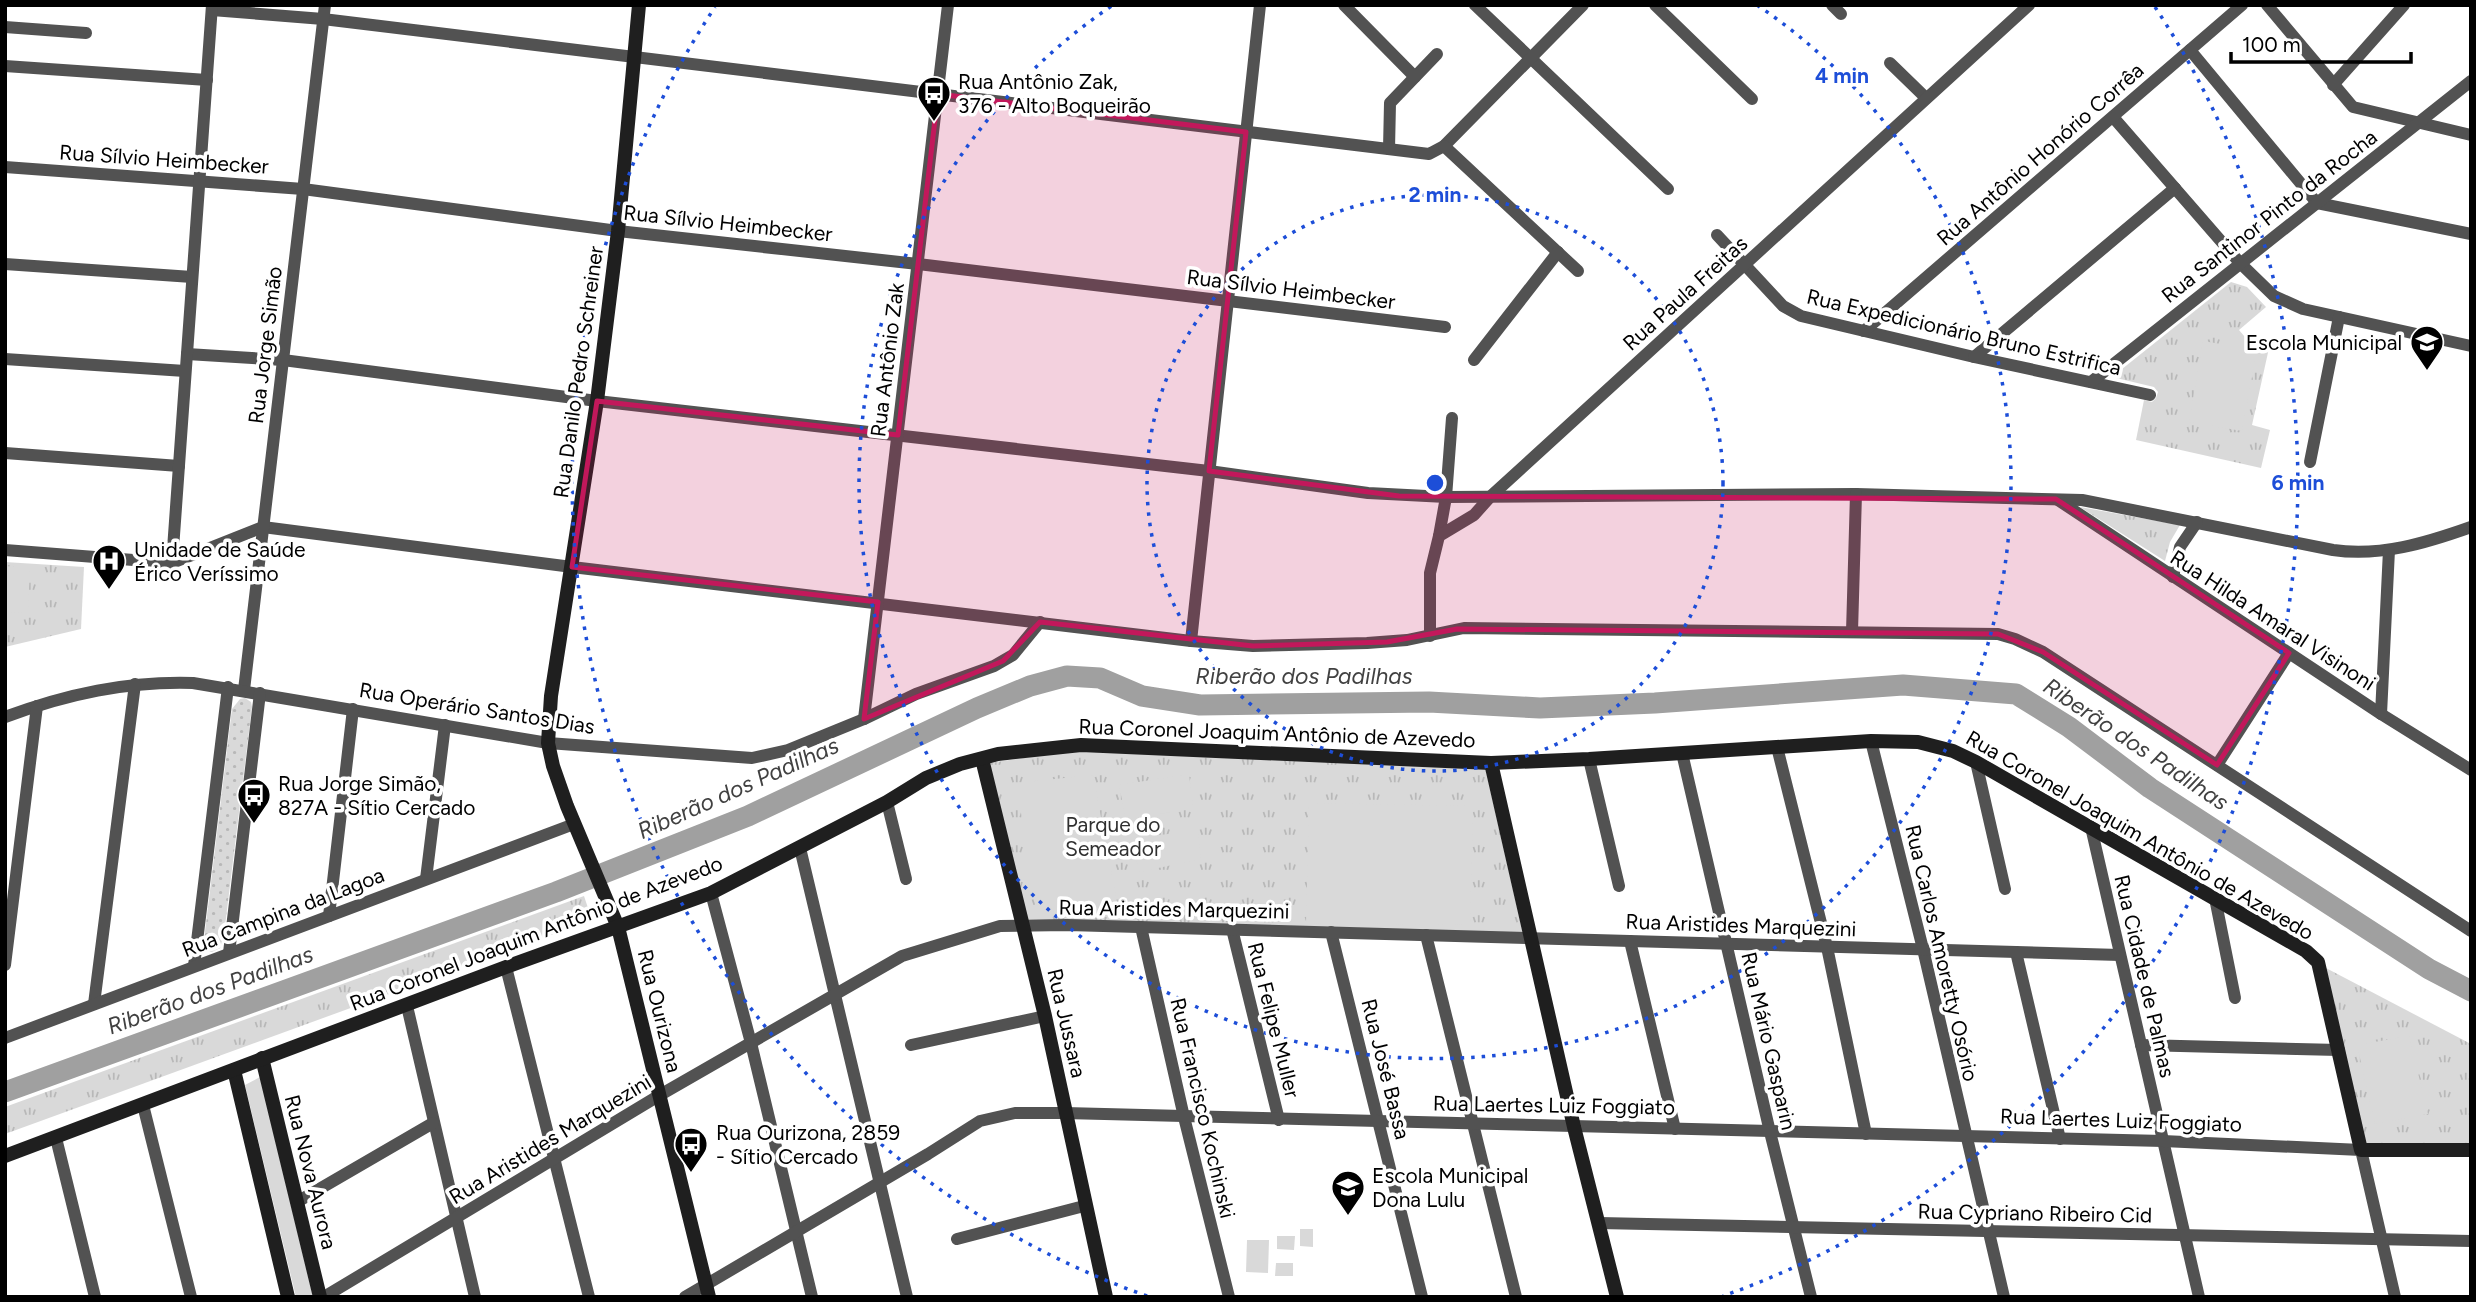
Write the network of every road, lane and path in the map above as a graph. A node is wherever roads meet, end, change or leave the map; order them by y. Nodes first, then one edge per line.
1 (325, 5) edge
2 (639, 5) edge
3 (948, 5) edge
4 (1260, 5) edge
5 (1344, 5) edge
6 (1475, 5) edge
7 (1583, 5) edge
8 (1656, 5) edge
9 (2029, 5) edge
10 (2242, 5) edge
11 (2267, 5) edge
12 (2404, 5) edge
13 (212, 7) edge
14 (323, 19) junction
15 (5, 27) edge
16 (86, 33) dead end
17 (2190, 50) junction
18 (1437, 54) dead end
19 (635, 57) junction
20 (1531, 58) junction
21 (1891, 63) dead end
22 (5, 66) edge
23 (1415, 77) junction
24 (207, 80) junction
25 (2471, 81) edge
26 (2333, 85) junction
27 (938, 94) junction
28 (1752, 99) dead end
29 (1926, 99) junction
30 (2113, 117) junction
31 (2417, 123) junction
32 (1246, 132) junction
33 (2471, 135) edge
34 (1444, 146) junction
35 (1389, 149) junction
36 (5, 167) edge
37 (200, 181) junction
38 (2175, 188) junction
39 (303, 189) junction
40 (1668, 189) dead end
41 (2316, 203) junction
42 (618, 231) junction
43 (2471, 233) edge
44 (1717, 235) dead end
45 (1558, 252) junction
46 (2241, 263) junction
47 (5, 264) edge
48 (918, 264) junction
49 (1745, 264) junction
50 (1578, 271) dead end
51 (192, 277) junction
52 (1228, 301) junction
53 (2339, 317) junction
54 (1445, 327) dead end
55 (1864, 331) junction
56 (2471, 346) edge
57 (187, 354) junction
58 (1974, 357) junction
59 (5, 359) edge
60 (283, 360) junction
61 (1474, 360) dead end
62 (186, 372) junction
63 (2091, 382) junction
64 (2150, 395) dead end
65 (597, 401) junction
66 (1452, 418) dead end
67 (898, 435) junction
68 (5, 453) edge
69 (2310, 462) dead end
70 (179, 466) junction
71 (1209, 471) junction
72 (1856, 494) junction
73 (1491, 496) junction
74 (1446, 497) junction
75 (2056, 499) junction
76 (2197, 522) junction
77 (263, 527) junction
78 (2471, 527) edge
79 (1439, 536) junction
80 (5, 550) edge
81 (2389, 550) junction
82 (172, 563) junction
83 (572, 567) junction
84 (2173, 577) junction
85 (878, 602) junction
86 (1040, 622) junction
87 (1852, 632) junction
88 (1430, 636) junction
89 (1191, 641) junction
90 (2289, 653) junction
91 (135, 684) junction
92 (228, 687) junction
93 (244, 690) junction
94 (260, 693) junction
95 (37, 706) junction
96 (353, 709) junction
97 (2381, 714) junction
98 (5, 717) edge
99 (864, 719) junction
100 (445, 725) junction
101 (1871, 741) junction
102 (548, 743) junction
103 (1777, 747) junction
104 (1682, 753) junction
105 (982, 759) junction
106 (1589, 760) junction
107 (1976, 762) junction
108 (1491, 763) junction
109 (2217, 765) junction
110 (2471, 770) edge
111 (887, 802) junction
112 (574, 824) junction
113 (2091, 827) junction
114 (800, 848) junction
115 (426, 879) junction
116 (906, 879) dead end
117 (1619, 886) dead end
118 (2005, 889) dead end
119 (711, 893) junction
120 (2215, 898) junction
121 (329, 916) junction
122 (1022, 925) junction
123 (618, 927) junction
124 (1141, 927) junction
125 (1232, 929) junction
126 (2471, 931) edge
127 (1331, 932) junction
128 (601, 934) junction
129 (1426, 935) junction
130 (1531, 938) junction
131 (1630, 941) junction
132 (1726, 944) junction
133 (1827, 947) junction
134 (623, 949) junction
135 (1923, 949) junction
136 (2016, 952) junction
137 (229, 953) junction
138 (2120, 955) junction
139 (5, 965) edge
140 (194, 966) junction
141 (506, 967) junction
142 (835, 994) junction
143 (2235, 998) dead end
144 (94, 1004) junction
145 (407, 1006) junction
146 (1045, 1016) junction
147 (5, 1038) edge
148 (751, 1043) junction
149 (911, 1045) dead end
150 (2141, 1045) junction
151 (2339, 1050) junction
152 (262, 1058) junction
153 (234, 1070) junction
154 (660, 1096) junction
155 (143, 1105) junction
156 (1065, 1113) junction
157 (1184, 1117) junction
158 (1279, 1119) junction
159 (1380, 1122) junction
160 (433, 1123) junction
161 (1475, 1124) junction
162 (1574, 1127) junction
163 (1675, 1129) junction
164 (1770, 1132) junction
165 (1866, 1134) junction
166 (1966, 1136) junction
167 (56, 1138) junction
168 (2060, 1139) junction
169 (2163, 1141) junction
170 (2361, 1150) junction
171 (2471, 1150) edge
172 (5, 1156) edge
173 (554, 1159) junction
174 (879, 1183) junction
175 (297, 1202) junction
176 (1084, 1206) junction
177 (456, 1218) junction
178 (1599, 1223) junction
179 (1795, 1227) junction
180 (797, 1231) junction
181 (1988, 1231) junction
182 (2185, 1235) junction
183 (2382, 1238) junction
184 (957, 1239) dead end
185 (2471, 1241) edge
186 (708, 1290) edge
187 (95, 1297) edge
188 (191, 1297) edge
189 (288, 1297) edge
190 (322, 1297) edge
191 (475, 1297) edge
192 (589, 1297) edge
193 (685, 1297) edge
194 (812, 1297) edge
195 (907, 1297) edge
196 (1105, 1297) edge
197 (1229, 1297) edge
198 (1422, 1297) edge
199 (1516, 1297) edge
200 (1617, 1297) edge
201 (1811, 1297) edge
202 (2004, 1297) edge
203 (2199, 1297) edge
204 (2395, 1297) edge

1 - 14 street, Rua Jorge Simão
2 - 19 street, Rua Danilo Pedro Schreiner
3 - 27 street, Rua Antônio Zak
4 - 32 street
5 - 23 street
6 - 20 street
7 - 20 street
8 - 28 street
9 - 29 street, Rua Paula Freitas
10 - 17 street, Rua Antônio Honório Corrêa
11 - 26 street
12 - 26 street
13 - 14 street
13 - 24 street
14 - 19 street
14 - 39 street, Rua Jorge Simão
15 - 16 street
17 - 30 street, Rua Antônio Honório Corrêa
17 - 41 street
18 - 23 street
19 - 27 street
19 - 42 street, Rua Danilo Pedro Schreiner
20 - 34 street
20 - 40 street
21 - 29 street
22 - 24 street
23 - 35 street
24 - 37 street
25 - 31 street, Rua Santinor Pinto da Rocha
26 - 31 street
27 - 32 street
27 - 48 street, Rua Antônio Zak
29 - 49 street, Rua Paula Freitas
30 - 38 street
30 - 55 street, Rua Antônio Honório Corrêa
31 - 33 street
31 - 41 street, Rua Santinor Pinto da Rocha
32 - 35 street
32 - 52 street
34 - 35 street
34 - 45 street
36 - 37 street, Rua Sílvio Heimbecker
37 - 39 street, Rua Sílvio Heimbecker
37 - 51 street
38 - 46 street
38 - 58 street
39 - 42 street, Rua Sílvio Heimbecker
39 - 60 street, Rua Jorge Simão
41 - 43 street
41 - 46 street, Rua Santinor Pinto da Rocha
42 - 48 street, Rua Sílvio Heimbecker
42 - 65 street, Rua Danilo Pedro Schreiner
44 - 49 street, Rua Expedicionário Bruno Estrifica
45 - 50 street
45 - 61 street
46 - 53 street
46 - 63 street, Rua Santinor Pinto da Rocha
47 - 51 street
48 - 52 street, Rua Sílvio Heimbecker
48 - 67 street, Rua Antônio Zak
49 - 55 street, Rua Expedicionário Bruno Estrifica
49 - 73 street, Rua Paula Freitas
51 - 57 street
52 - 54 street, Rua Sílvio Heimbecker
52 - 71 street
53 - 56 street
53 - 69 street
55 - 58 street, Rua Expedicionário Bruno Estrifica
57 - 60 street
57 - 62 street
58 - 63 street, Rua Expedicionário Bruno Estrifica
59 - 62 street
60 - 65 street
60 - 77 street, Rua Jorge Simão
62 - 70 street
63 - 64 street, Rua Expedicionário Bruno Estrifica
65 - 67 street
65 - 83 street, Rua Danilo Pedro Schreiner
66 - 74 street
67 - 71 street
67 - 85 street, Rua Antônio Zak
68 - 70 street
70 - 82 street
71 - 74 street
71 - 89 street
72 - 73 street
72 - 75 street
72 - 87 street
73 - 74 street
73 - 79 street, Rua Paula Freitas
74 - 79 street
75 - 76 street
75 - 84 street, Rua Hilda Amaral Visinoni
76 - 81 street
76 - 84 street
77 - 82 street
77 - 83 street
77 - 93 street, Rua Jorge Simão
78 - 81 street
79 - 88 street
80 - 82 street
81 - 97 street
83 - 85 street
83 - 102 street, Rua Danilo Pedro Schreiner
84 - 90 street, Rua Hilda Amaral Visinoni
85 - 86 street
85 - 99 street, Rua Antônio Zak
86 - 89 street
86 - 99 street, Rua Operário Santos Dias
87 - 88 street
87 - 109 street
88 - 89 street
90 - 97 street, Rua Hilda Amaral Visinoni
90 - 109 street
91 - 92 street, Rua Operário Santos Dias
91 - 95 street, Rua Operário Santos Dias
91 - 144 street
92 - 93 street, Rua Operário Santos Dias
92 - 140 street
93 - 94 street, Rua Operário Santos Dias
94 - 96 street, Rua Operário Santos Dias
94 - 137 street
95 - 98 street, Rua Operário Santos Dias
95 - 139 street
96 - 100 street, Rua Operário Santos Dias
96 - 121 street
97 - 110 street, Rua Hilda Amaral Visinoni
99 - 102 street, Rua Operário Santos Dias
100 - 102 street, Rua Operário Santos Dias
100 - 115 street
101 - 103 street, Rua Coronel Joaquim Antônio de Azevedo
101 - 107 street, Rua Coronel Joaquim Antônio de Azevedo
101 - 135 street, Rua Carlos Amoretty Osório
102 - 112 street, Rua Ourizona
103 - 104 street, Rua Coronel Joaquim Antônio de Azevedo
103 - 133 street
104 - 106 street, Rua Coronel Joaquim Antônio de Azevedo
104 - 132 street, Rua Mário Gasparin
105 - 108 street, Rua Coronel Joaquim Antônio de Azevedo
105 - 111 street, Rua Coronel Joaquim Antônio de Azevedo
105 - 122 street, Rua Jussara
106 - 108 street, Rua Coronel Joaquim Antônio de Azevedo
106 - 117 street
107 - 113 street, Rua Coronel Joaquim Antônio de Azevedo
107 - 118 street
108 - 130 street
109 - 126 street
111 - 114 street, Rua Coronel Joaquim Antônio de Azevedo
111 - 116 street
112 - 115 street, Rua Campina da Lagoa
112 - 123 street, Rua Ourizona
113 - 120 street, Rua Coronel Joaquim Antônio de Azevedo
113 - 138 street, Rua Cidade de Palmas
114 - 119 street, Rua Coronel Joaquim Antônio de Azevedo
114 - 142 street
115 - 121 street, Rua Campina da Lagoa
119 - 123 street, Rua Coronel Joaquim Antônio de Azevedo
119 - 148 street
120 - 143 street
120 - 151 street, Rua Coronel Joaquim Antônio de Azevedo
121 - 137 street, Rua Campina da Lagoa
122 - 124 street, Rua Aristides Marquezini
122 - 142 street, Rua Aristides Marquezini
122 - 146 street, Rua Jussara
123 - 128 street, Rua Coronel Joaquim Antônio de Azevedo
123 - 134 street, Rua Ourizona
124 - 125 street, Rua Aristides Marquezini
124 - 157 street, Rua Francisco Kochinski
125 - 127 street, Rua Aristides Marquezini
125 - 158 street, Rua Felipe Muller
127 - 129 street, Rua Aristides Marquezini
127 - 159 street, Rua José Bassa
128 - 134 street
128 - 141 street, Rua Coronel Joaquim Antônio de Azevedo
129 - 130 street, Rua Aristides Marquezini
129 - 161 street
130 - 131 street, Rua Aristides Marquezini
130 - 162 street
131 - 132 street, Rua Aristides Marquezini
131 - 163 street
132 - 133 street, Rua Aristides Marquezini
132 - 164 street, Rua Mário Gasparin
133 - 135 street, Rua Aristides Marquezini
133 - 165 street
134 - 154 street, Rua Ourizona
135 - 136 street, Rua Aristides Marquezini
135 - 166 street, Rua Carlos Amoretty Osório
136 - 138 street, Rua Aristides Marquezini
136 - 168 street
137 - 140 street, Rua Campina da Lagoa
138 - 150 street, Rua Cidade de Palmas
140 - 144 street, Rua Campina da Lagoa
141 - 145 street, Rua Coronel Joaquim Antônio de Azevedo
141 - 173 street
142 - 148 street, Rua Aristides Marquezini
142 - 174 street
144 - 147 street, Rua Campina da Lagoa
145 - 152 street, Rua Coronel Joaquim Antônio de Azevedo
145 - 160 street
146 - 149 street
146 - 156 street, Rua Jussara
148 - 154 street, Rua Aristides Marquezini
148 - 180 street
150 - 151 street
150 - 169 street, Rua Cidade de Palmas
151 - 170 street
152 - 153 street, Rua Coronel Joaquim Antônio de Azevedo
152 - 175 street, Rua Nova Aurora
153 - 155 street, Rua Coronel Joaquim Antônio de Azevedo
153 - 189 street
154 - 173 street, Rua Aristides Marquezini
154 - 186 street, Rua Ourizona
155 - 167 street, Rua Coronel Joaquim Antônio de Azevedo
155 - 188 street
156 - 157 street, Rua Laertes Luiz Foggiato
156 - 174 street, Rua Laertes Luiz Foggiato
156 - 176 street, Rua Jussara
157 - 158 street, Rua Laertes Luiz Foggiato
157 - 197 street, Rua Francisco Kochinski
158 - 159 street, Rua Laertes Luiz Foggiato
159 - 161 street, Rua Laertes Luiz Foggiato
159 - 198 street, Rua José Bassa
160 - 175 street
160 - 177 street
161 - 162 street, Rua Laertes Luiz Foggiato
161 - 199 street
162 - 163 street, Rua Laertes Luiz Foggiato
162 - 178 street
163 - 164 street, Rua Laertes Luiz Foggiato
164 - 165 street, Rua Laertes Luiz Foggiato
164 - 179 street, Rua Mário Gasparin
165 - 166 street, Rua Laertes Luiz Foggiato
166 - 168 street, Rua Laertes Luiz Foggiato
166 - 181 street, Rua Carlos Amoretty Osório
167 - 172 street, Rua Coronel Joaquim Antônio de Azevedo
167 - 187 street
168 - 169 street, Rua Laertes Luiz Foggiato
169 - 170 street, Rua Laertes Luiz Foggiato
169 - 182 street, Rua Cidade de Palmas
170 - 171 street, Rua Laertes Luiz Foggiato
170 - 183 street
173 - 177 street, Rua Aristides Marquezini
173 - 192 street
174 - 180 street, Rua Laertes Luiz Foggiato
174 - 195 street
175 - 190 street, Rua Nova Aurora
176 - 184 street
176 - 196 street, Rua Jussara
177 - 190 street, Rua Aristides Marquezini
177 - 191 street
178 - 179 street, Rua Cypriano Ribeiro Cid
178 - 200 street
179 - 181 street, Rua Cypriano Ribeiro Cid
179 - 201 street, Rua Mário Gasparin
180 - 186 street, Rua Laertes Luiz Foggiato
180 - 194 street
181 - 182 street, Rua Cypriano Ribeiro Cid
181 - 202 street, Rua Carlos Amoretty Osório
182 - 183 street, Rua Cypriano Ribeiro Cid
182 - 203 street, Rua Cidade de Palmas
183 - 185 street, Rua Cypriano Ribeiro Cid
183 - 204 street
186 - 193 street, Rua Laertes Luiz Foggiato

